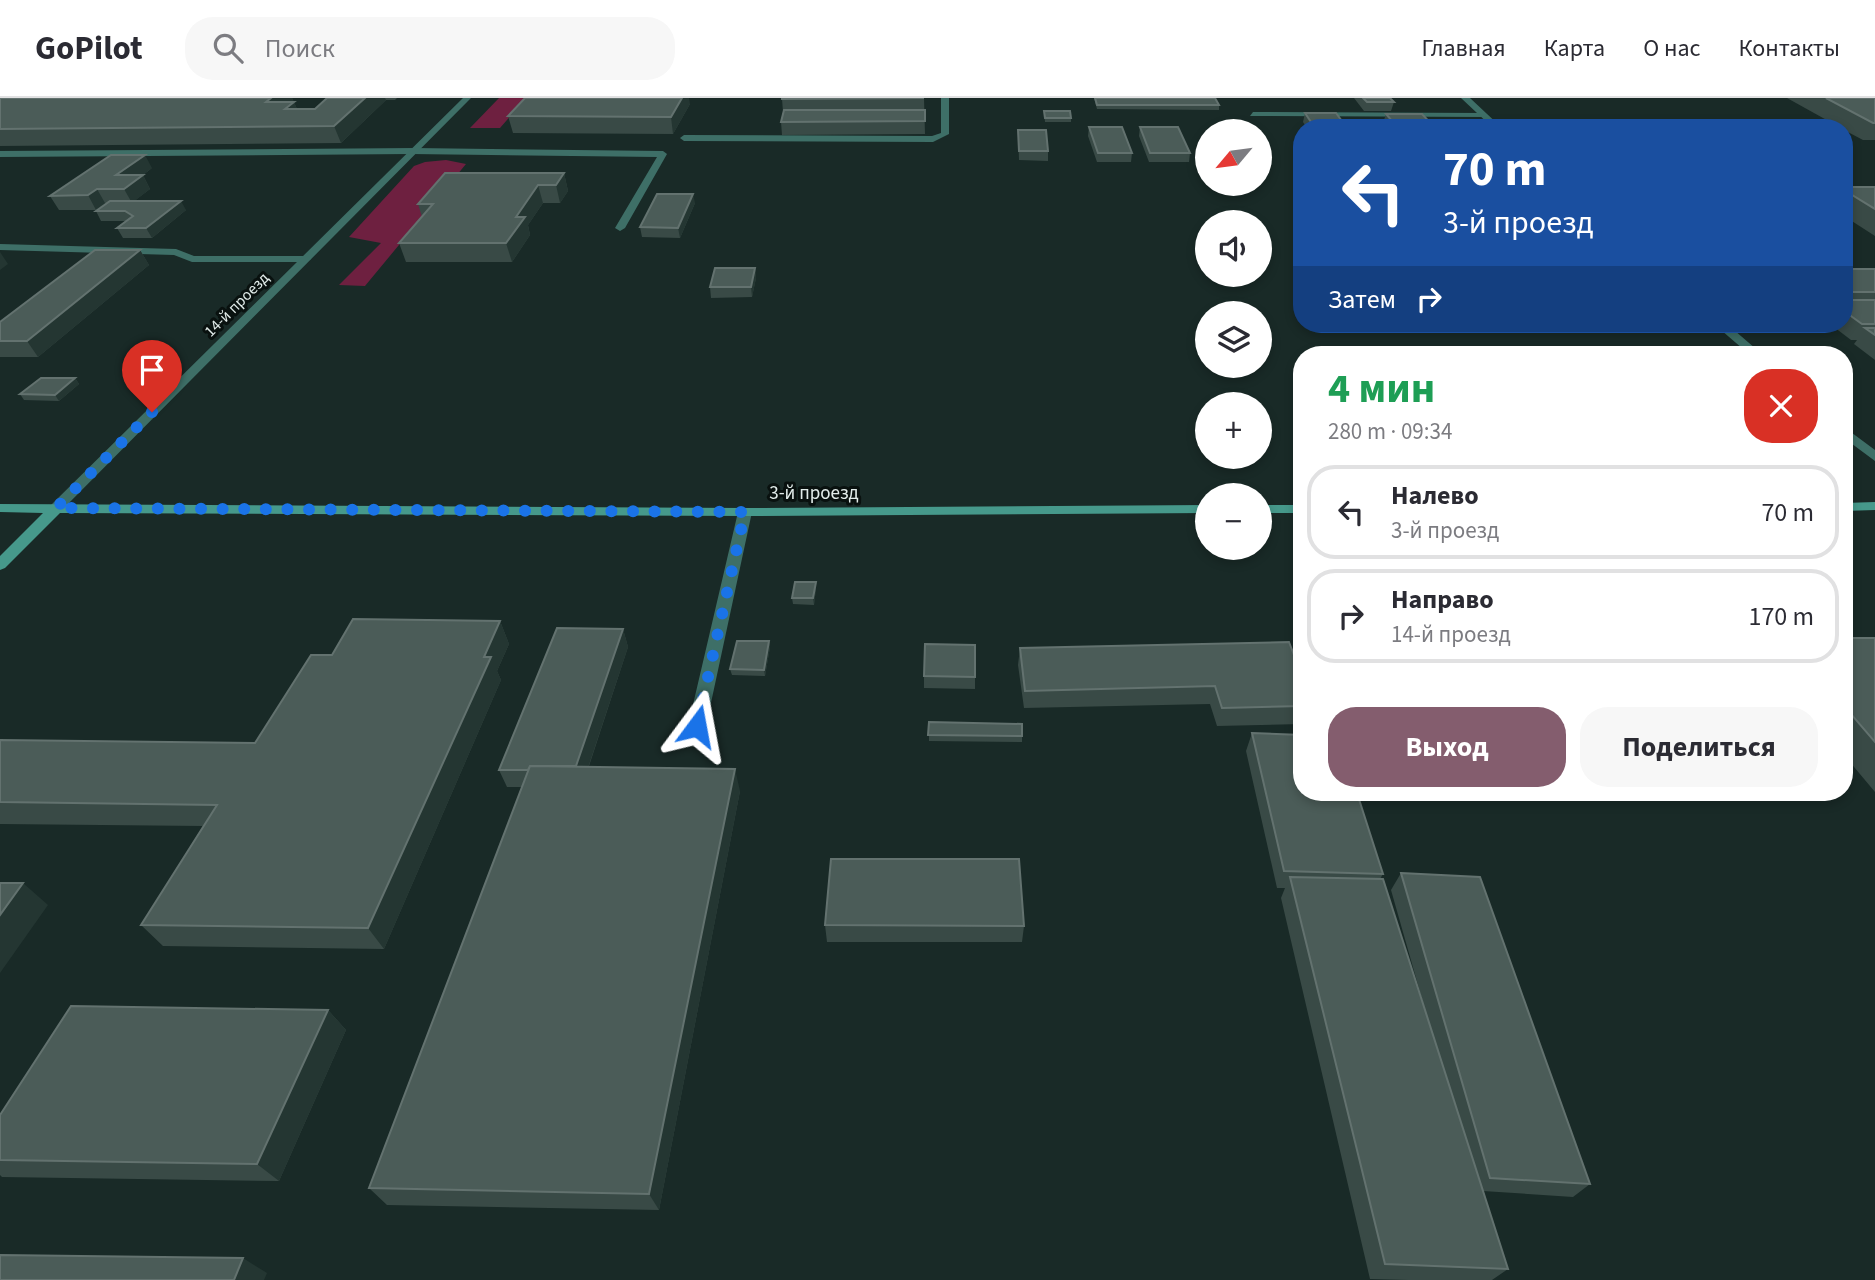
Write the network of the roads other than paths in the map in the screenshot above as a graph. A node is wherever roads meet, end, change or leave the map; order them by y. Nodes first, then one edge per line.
1 (467, 98) edge
2 (945, 98) edge
3 (1465, 98) edge
4 (1253, 114) dead end
5 (1483, 115) junction
6 (1488, 119) edge
7 (684, 138) dead end
8 (415, 152) junction
9 (0, 154) edge
10 (620, 228) dead end
11 (0, 247) edge
12 (306, 259) junction
13 (1730, 333) edge
14 (1746, 346) edge
15 (1853, 439) edge
16 (1875, 457) edge
17 (1853, 506) edge
18 (1875, 506) edge
19 (0, 508) edge
20 (56, 508) junction
21 (1195, 509) edge
22 (1272, 509) edge
23 (1293, 509) edge
24 (745, 512) junction
25 (0, 565) edge
26 (697, 726) dead end

1 - 8 street, 14-й проезд
2 - 7 street
3 - 5 street
4 - 5 street
5 - 6 street
8 - 9 street
8 - 10 street
8 - 12 street, 14-й проезд
11 - 12 street
12 - 20 street, 14-й проезд
13 - 14 street
15 - 16 street
17 - 18 street
19 - 20 street, 3-й проезд
20 - 24 street, 3-й проезд
20 - 25 street, 14-й проезд
21 - 24 street, 3-й проезд
22 - 23 street
24 - 26 street

